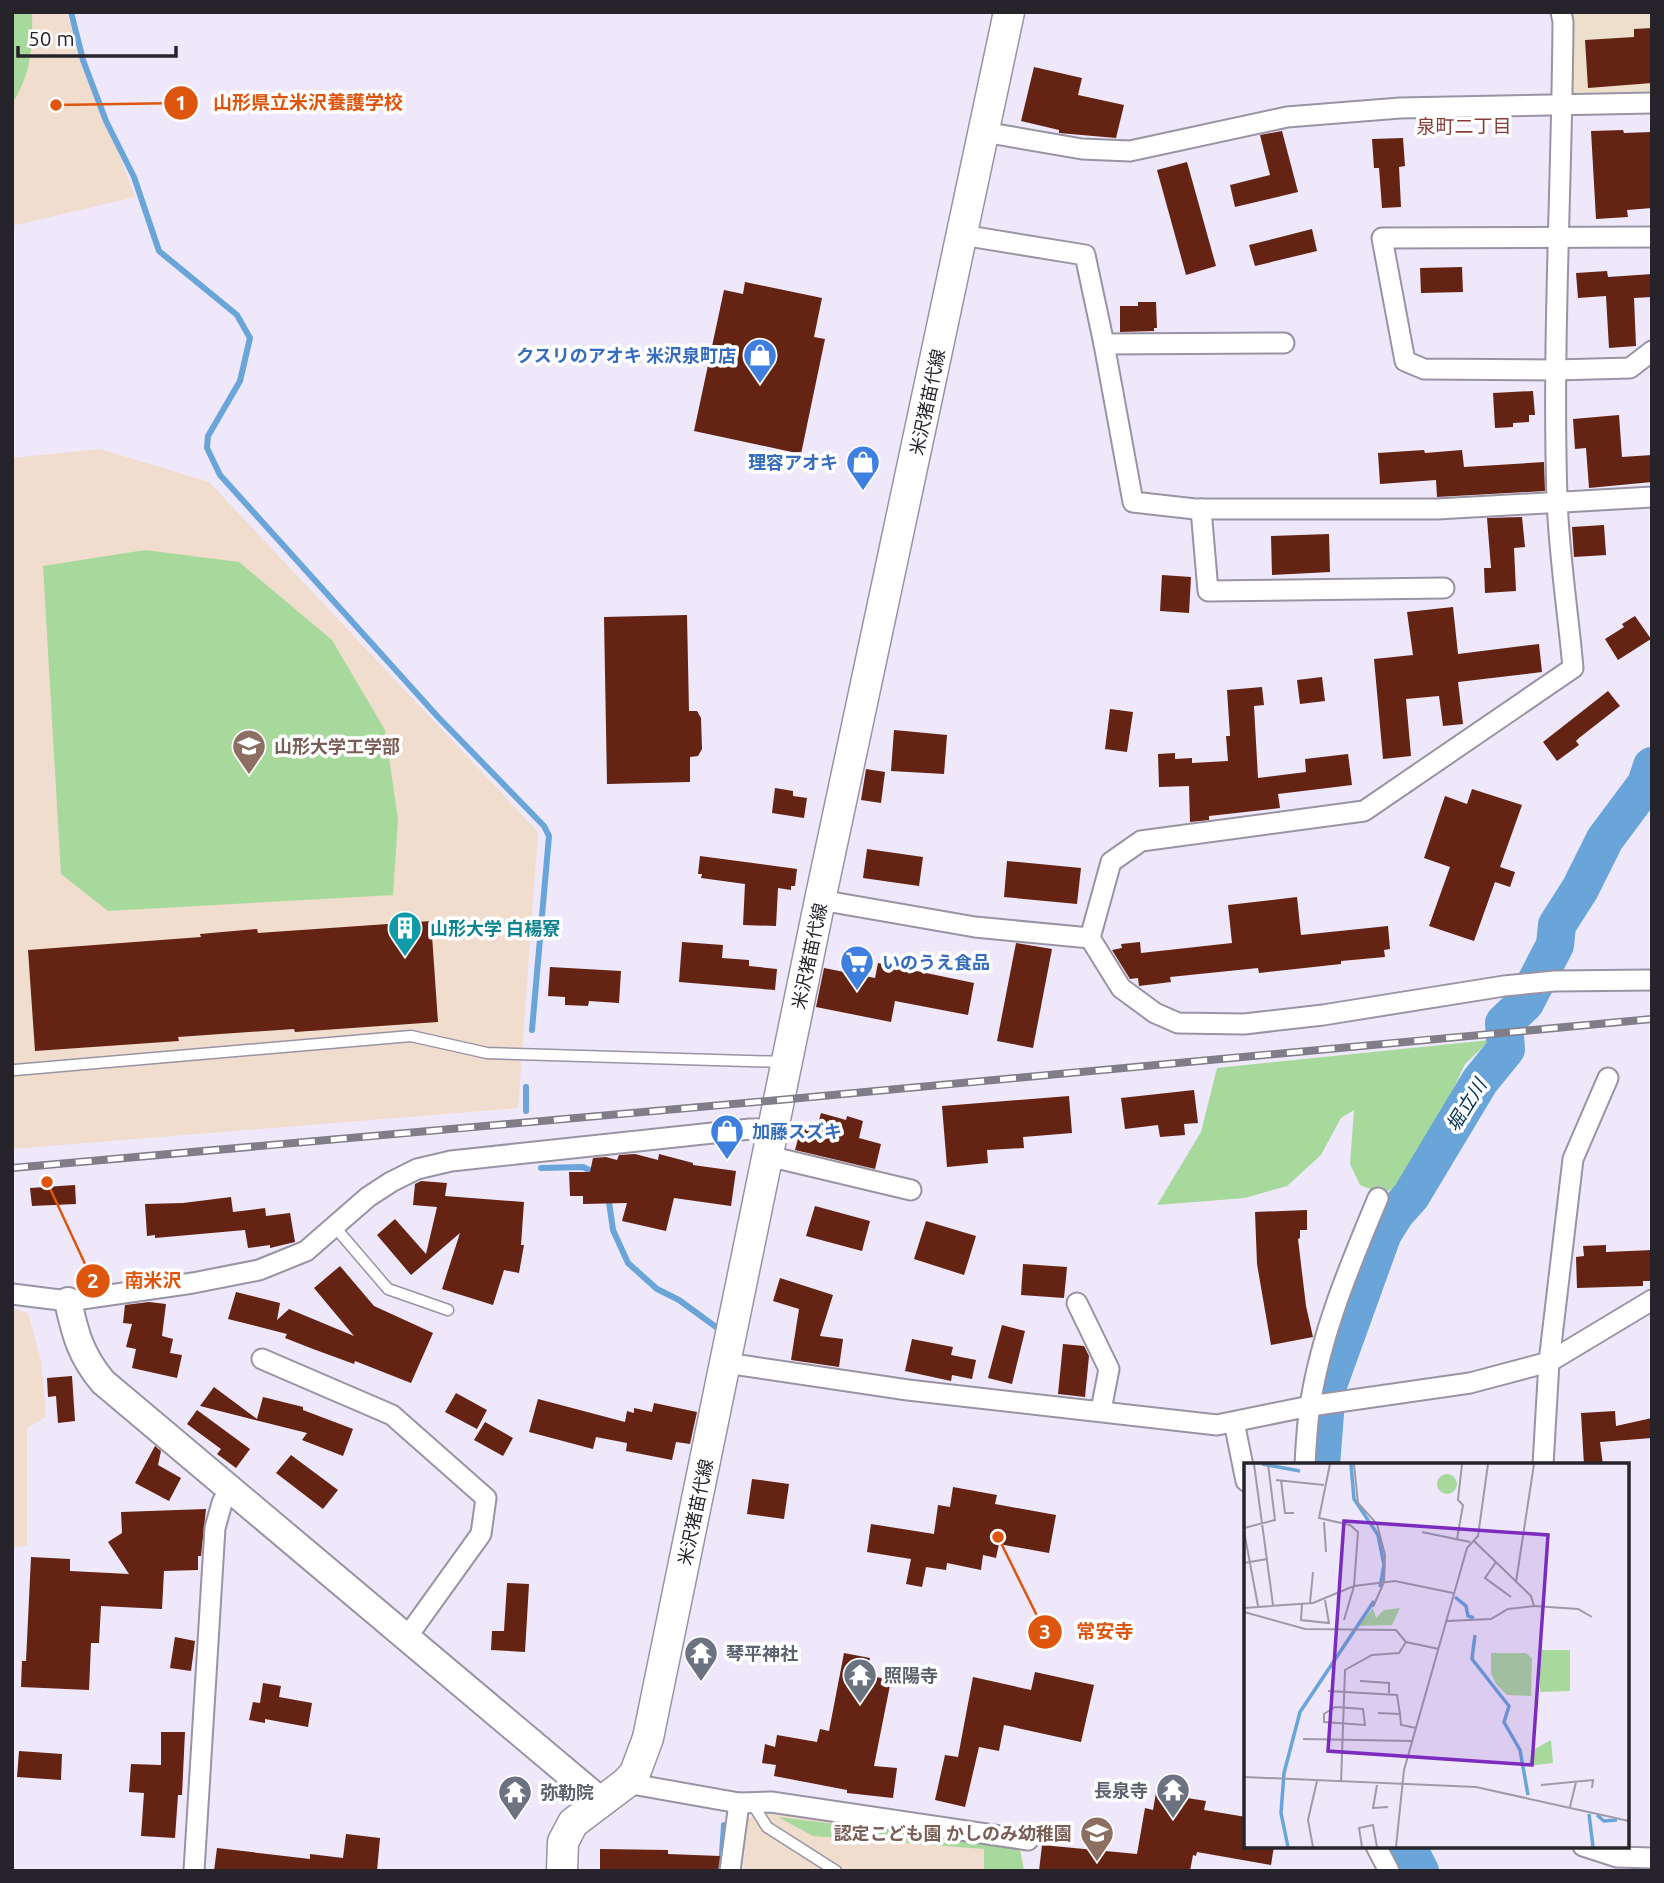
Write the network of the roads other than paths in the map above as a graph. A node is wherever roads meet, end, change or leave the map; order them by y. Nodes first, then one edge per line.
1 (1009, 12) edge
2 (1561, 12) edge
3 (1652, 103) edge
4 (1563, 106) junction
5 (984, 132) junction
6 (962, 235) junction
7 (1652, 237) edge
8 (1557, 238) junction
9 (1284, 343) dead end
10 (1104, 344) junction
11 (1652, 351) edge
12 (1555, 370) junction
13 (1652, 497) edge
14 (1558, 503) junction
15 (1201, 509) junction
16 (1444, 588) dead end
17 (820, 900) junction
18 (1090, 938) junction
19 (1652, 980) edge
20 (787, 1062) junction
21 (15, 1070) dead end
22 (1608, 1079) dead end
23 (771, 1142) junction
24 (911, 1190) dead end
25 (1378, 1198) dead end
26 (334, 1226) junction
27 (12, 1294) edge
28 (1652, 1300) edge
29 (68, 1301) junction
30 (1077, 1303) dead end
31 (448, 1310) dead end
32 (262, 1359) dead end
33 (1549, 1362) junction
34 (726, 1363) junction
35 (1314, 1406) junction
36 (1101, 1410) junction
37 (1234, 1422) junction
38 (1305, 1463) edge
39 (1543, 1463) edge
40 (1244, 1471) edge
41 (229, 1489) junction
42 (407, 1637) junction
43 (626, 1783) junction
44 (601, 1801) junction
45 (746, 1803) junction
46 (1028, 1840) dead end
47 (1377, 1848) edge
48 (1589, 1848) edge
49 (1652, 1858) edge
50 (194, 1871) edge
51 (562, 1871) edge
52 (730, 1871) edge
53 (836, 1871) edge
54 (1389, 1871) edge

1 - 5 main road, 米沢猪苗代線
2 - 4 street
3 - 4 street
4 - 5 street
4 - 8 street
5 - 6 main road, 米沢猪苗代線
6 - 10 street
6 - 17 main road, 米沢猪苗代線
7 - 8 street
8 - 12 street
8 - 12 street
9 - 10 street
10 - 15 street
11 - 12 street
12 - 14 street
13 - 14 street
14 - 15 street
14 - 18 street
15 - 16 street
17 - 18 street
17 - 20 main road, 米沢猪苗代線
18 - 19 street
20 - 21 lane
20 - 23 main road, 米沢猪苗代線
22 - 33 street
23 - 24 street
23 - 26 street
23 - 34 main road, 米沢猪苗代線
25 - 35 street
26 - 29 street
26 - 31 lane
27 - 29 street
28 - 33 street
29 - 41 street
30 - 36 street
32 - 42 street
33 - 35 street
33 - 39 street
34 - 36 street
34 - 43 main road, 米沢猪苗代線
35 - 37 street
35 - 38 street
36 - 37 street
37 - 40 street
41 - 42 street
41 - 50 street
42 - 44 street
43 - 44 main road, 米沢猪苗代線
43 - 45 street
44 - 51 main road, 米沢猪苗代線
45 - 46 street
45 - 52 street
45 - 53 lane
47 - 54 street
48 - 49 street

